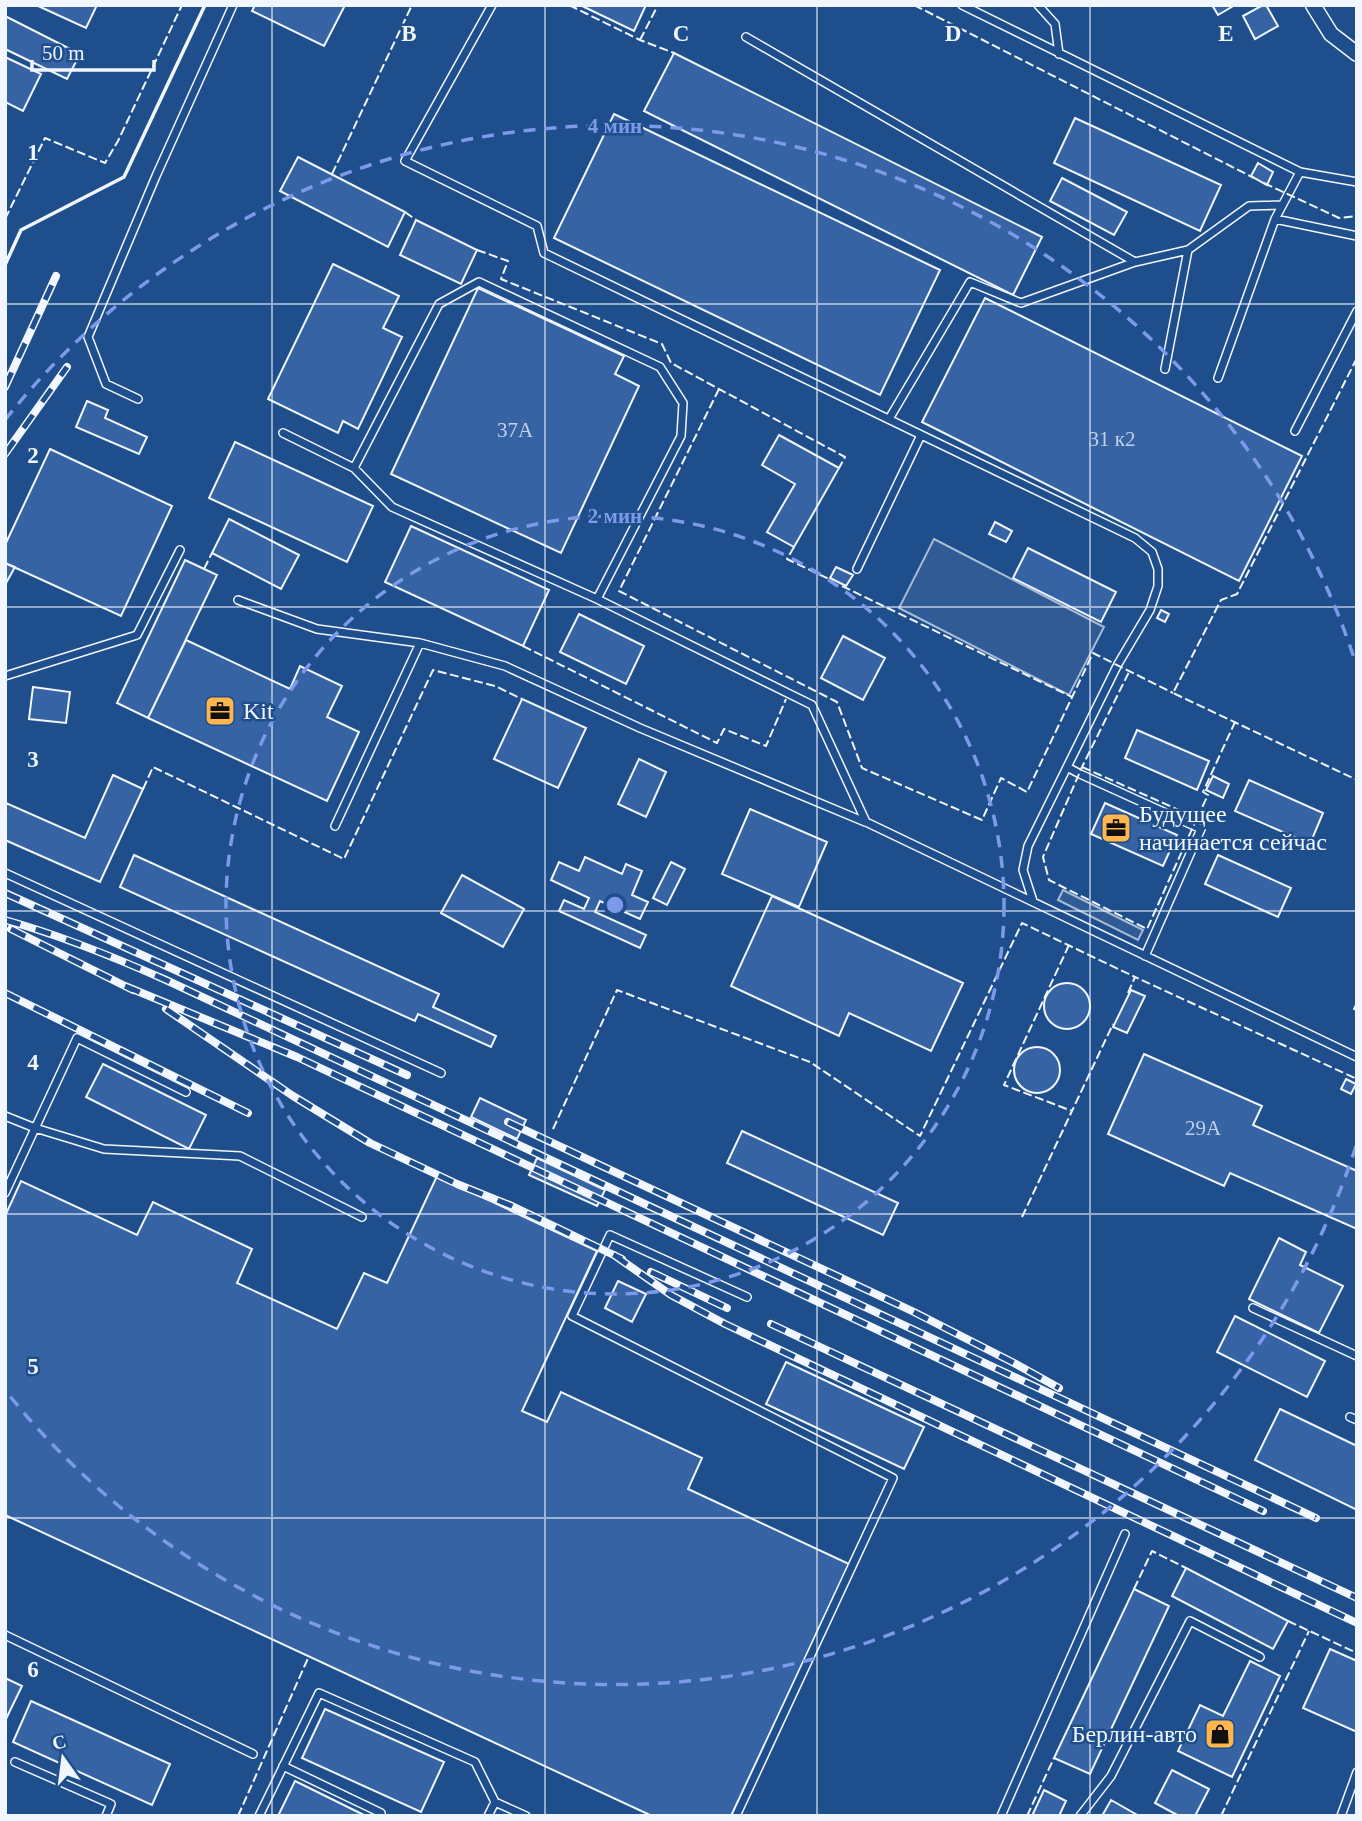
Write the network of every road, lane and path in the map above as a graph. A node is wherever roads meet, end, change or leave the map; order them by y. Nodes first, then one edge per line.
1 (233, 5) edge
2 (492, 5) edge
3 (962, 5) edge
4 (1038, 5) edge
5 (1313, 5) edge
6 (746, 37) dead end
7 (1059, 54) junction
8 (1357, 54) edge
9 (1300, 172) junction
10 (1357, 182) edge
11 (1282, 205) junction
12 (1276, 219) junction
13 (1357, 236) edge
14 (1188, 250) junction
15 (1135, 262) junction
16 (1357, 311) edge
17 (1166, 369) dead end
18 (1218, 378) dead end
19 (138, 399) dead end
20 (889, 419) junction
21 (1294, 431) dead end
22 (283, 433) dead end
23 (921, 435) junction
24 (354, 468) junction
25 (180, 550) dead end
26 (857, 569) dead end
27 (597, 599) junction
28 (238, 600) dead end
29 (420, 643) junction
30 (5, 676) edge
31 (1068, 766) junction
32 (866, 822) junction
33 (335, 826) dead end
34 (5, 873) edge
35 (1033, 901) junction
36 (1145, 956) junction
37 (1357, 1057) edge
38 (441, 1073) dead end
39 (186, 1092) dead end
40 (5, 1116) edge
41 (35, 1128) junction
42 (5, 1193) edge
43 (362, 1217) dead end
44 (747, 1297) dead end
45 (1253, 1308) dead end
46 (1357, 1356) edge
47 (1125, 1534) dead end
48 (5, 1635) edge
49 (1260, 1657) dead end
50 (253, 1754) dead end
51 (15, 1762) dead end
52 (284, 1766) junction
53 (1357, 1772) edge
54 (495, 1802) junction
55 (383, 1815) edge
56 (106, 1816) edge
57 (259, 1816) edge
58 (488, 1816) edge
59 (526, 1816) edge
60 (736, 1816) edge
61 (1001, 1816) edge
62 (1080, 1816) edge
63 (1341, 1816) edge

1 - 19 lane
2 - 20 lane
3 - 7 lane
4 - 7 lane
5 - 8 street
6 - 15 lane
7 - 9 lane
9 - 10 lane
9 - 11 lane
11 - 12 lane
11 - 14 lane
12 - 13 lane
12 - 18 lane
14 - 15 lane
14 - 17 lane
15 - 20 lane
16 - 21 lane
20 - 23 lane
22 - 24 lane
23 - 26 lane
23 - 31 lane
24 - 27 lane
24 - 27 lane
25 - 30 lane
27 - 32 lane
28 - 29 lane
29 - 32 lane
29 - 33 lane
31 - 35 lane
31 - 36 lane
32 - 35 lane
34 - 38 lane
35 - 36 lane
36 - 37 lane
39 - 41 lane
40 - 41 lane
41 - 42 lane
41 - 43 lane
44 - 60 lane
45 - 46 lane
47 - 61 lane
48 - 50 lane
49 - 62 lane
51 - 56 lane
52 - 54 lane
52 - 55 lane
52 - 57 lane
53 - 63 lane
54 - 58 lane
54 - 59 lane

